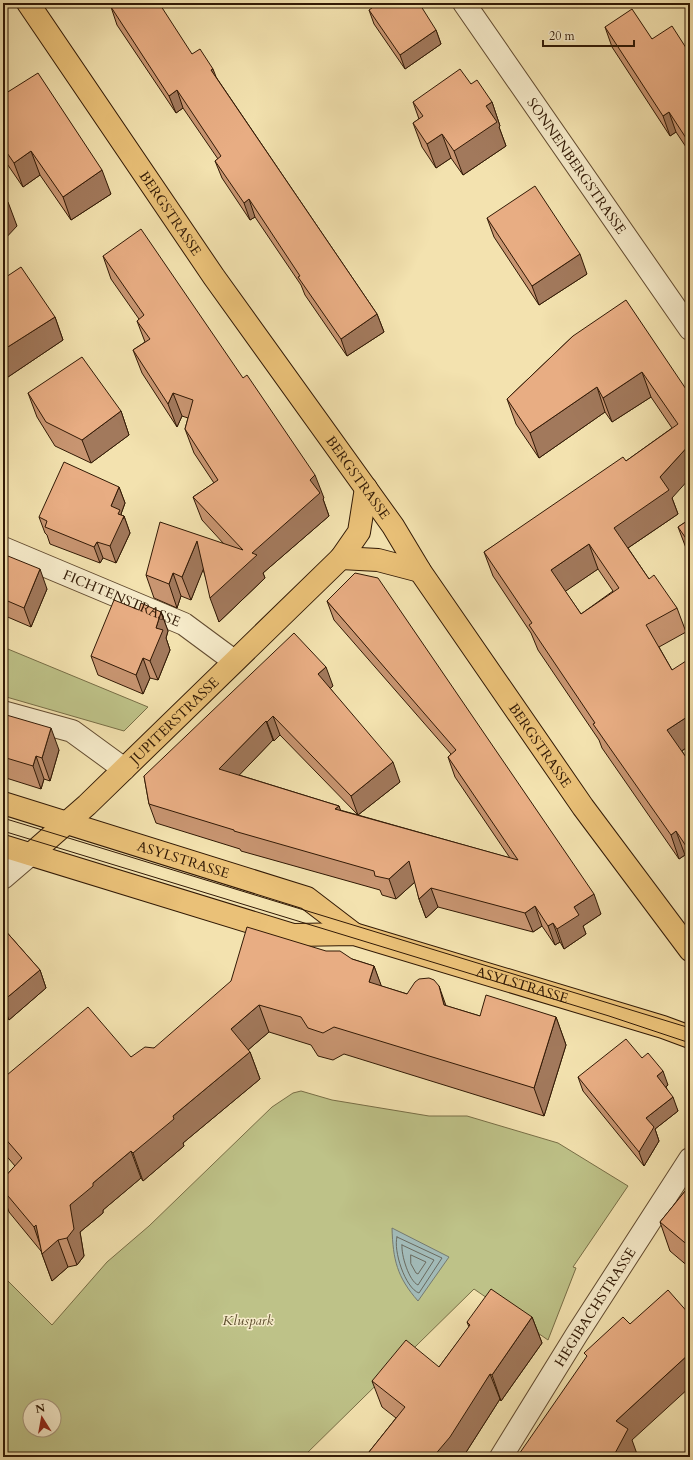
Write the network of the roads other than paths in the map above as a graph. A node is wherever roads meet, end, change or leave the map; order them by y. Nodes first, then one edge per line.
1 (28, 3) edge
2 (464, 3) edge
3 (690, 329) edge
4 (366, 488) junction
5 (3, 548) edge
6 (341, 558) junction
7 (420, 571) junction
8 (234, 661) junction
9 (3, 712) edge
10 (124, 770) junction
11 (3, 804) edge
12 (68, 823) junction
13 (3, 846) edge
14 (31, 854) junction
15 (3, 878) edge
16 (354, 934) junction
17 (690, 950) edge
18 (690, 1037) edge
19 (690, 1159) edge
20 (501, 1457) edge

1 - 4 main road, BERGSTRASSE
2 - 3 street, SONNENBERGSTRASSE
4 - 6 main road, JUPITERSTRASSE
4 - 7 main road, BERGSTRASSE
5 - 8 street, FICHTENSTRASSE
6 - 7 main road
6 - 8 main road, JUPITERSTRASSE
7 - 17 main road, BERGSTRASSE
8 - 10 main road, JUPITERSTRASSE
9 - 10 street
10 - 12 main road, JUPITERSTRASSE
11 - 12 main road, ASYLSTRASSE
12 - 14 main road, JUPITERSTRASSE
12 - 16 main road, ASYLSTRASSE
13 - 14 main road, ASYLSTRASSE
14 - 15 street, JUPITERSTRASSE
14 - 16 main road, ASYLSTRASSE
16 - 18 main road, ASYLSTRASSE
19 - 20 street, HEGIBACHSTRASSE

